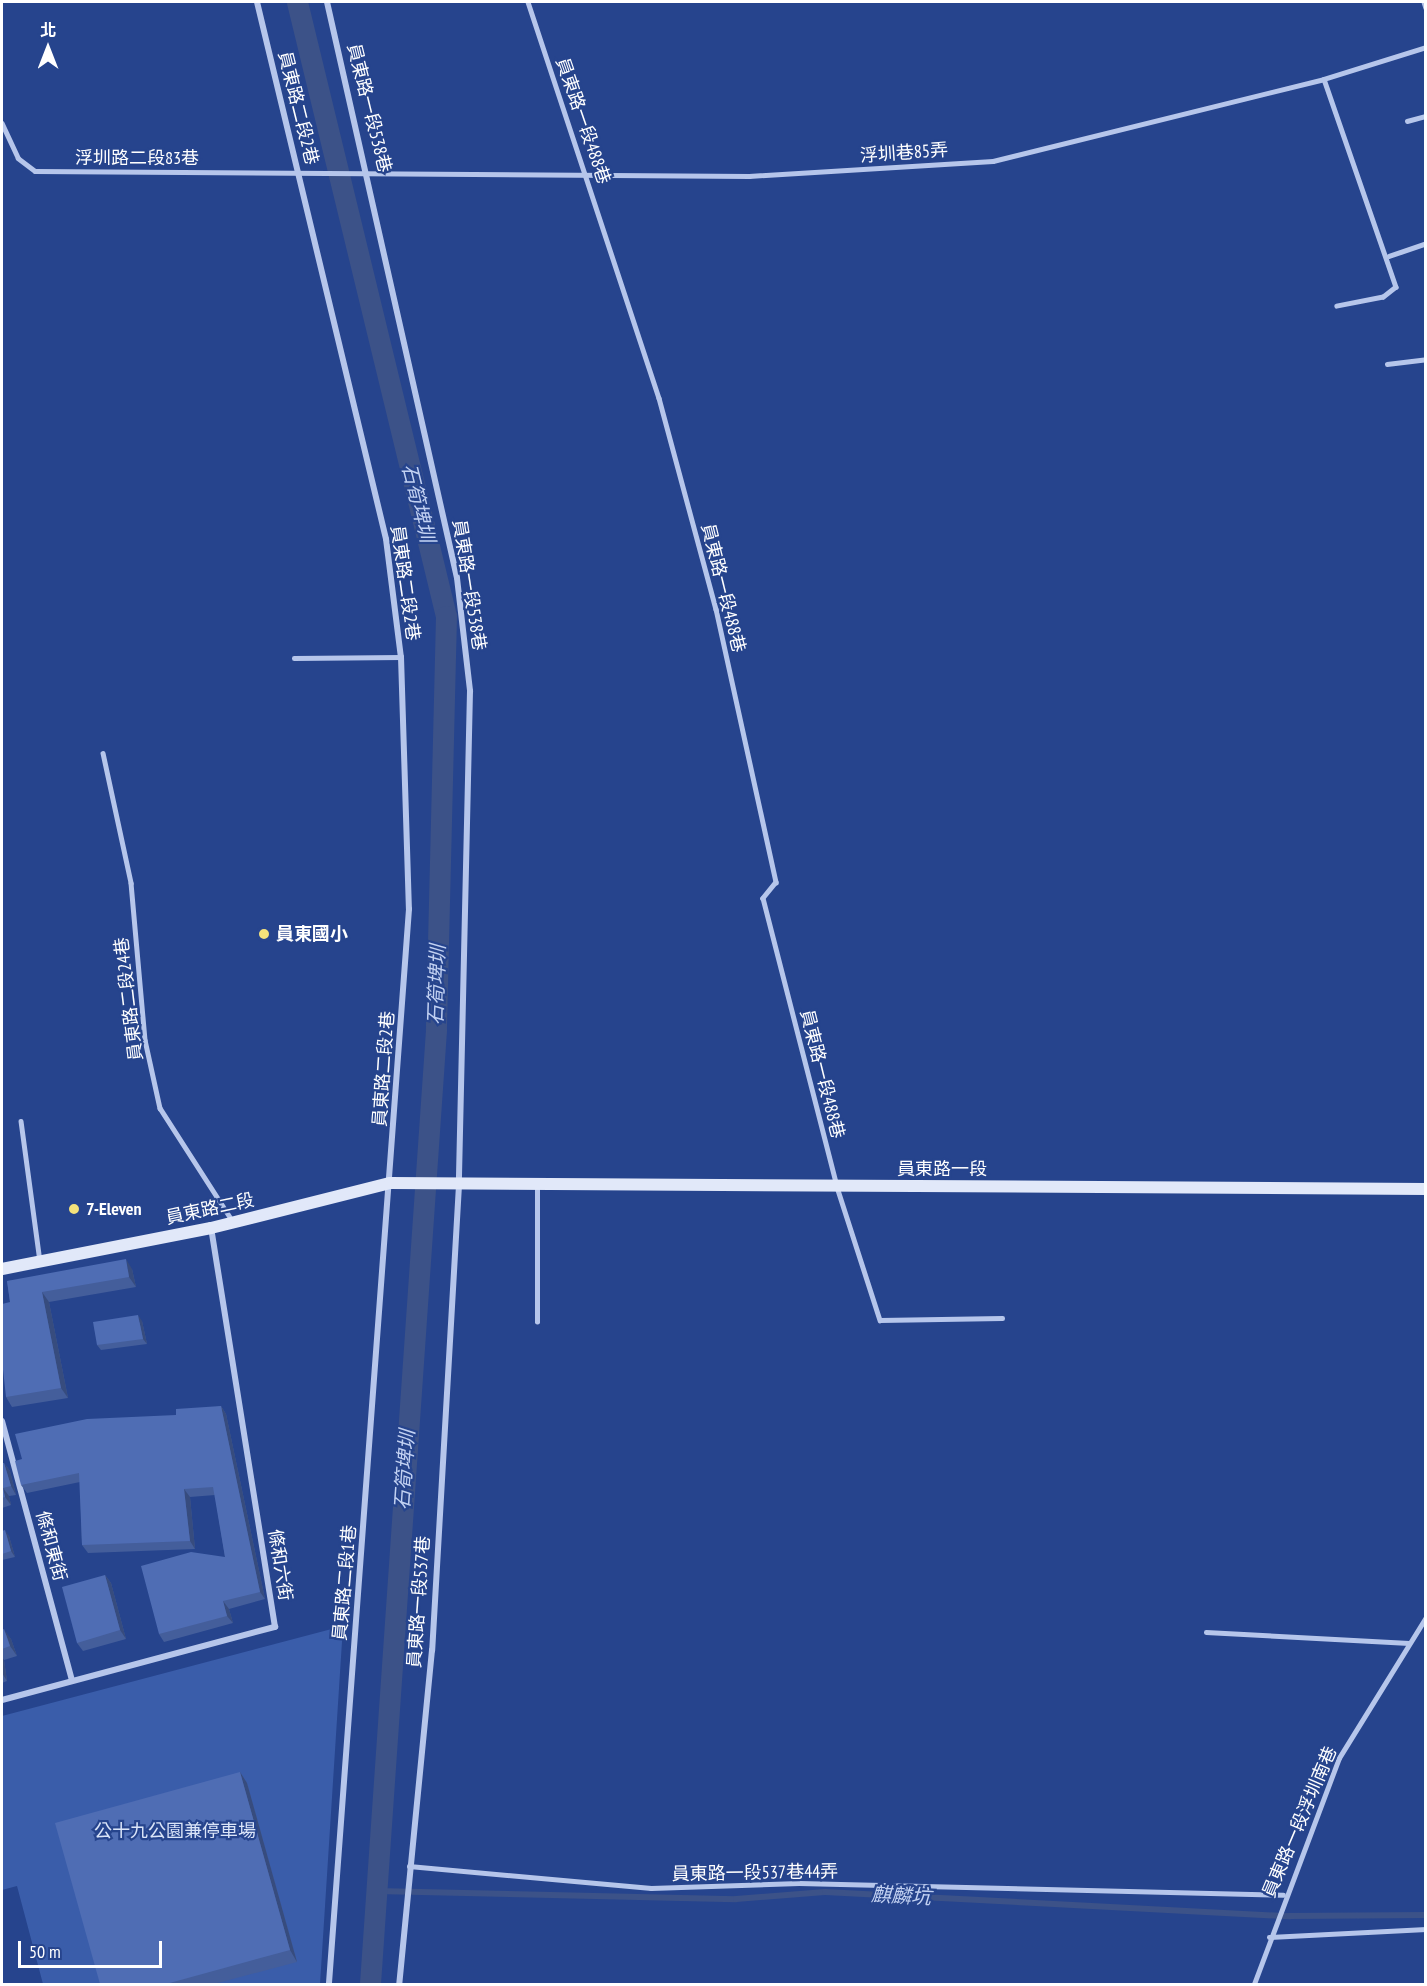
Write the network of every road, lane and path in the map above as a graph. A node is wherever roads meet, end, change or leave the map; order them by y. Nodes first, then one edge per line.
1 (257, 2) edge
2 (327, 2) edge
3 (528, 2) edge
4 (1424, 2) edge
5 (1425, 8) edge
6 (1425, 47) edge
7 (1324, 79) junction
8 (1425, 116) edge
9 (1407, 121) dead end
10 (2, 123) edge
11 (299, 172) junction
12 (369, 172) junction
13 (587, 174) junction
14 (1425, 243) edge
15 (1389, 256) junction
16 (1337, 306) dead end
17 (1425, 358) edge
18 (1387, 364) dead end
19 (400, 657) junction
20 (294, 658) dead end
21 (103, 753) dead end
22 (21, 1121) dead end
23 (390, 1183) junction
24 (459, 1185) junction
25 (537, 1185) junction
26 (837, 1187) junction
27 (1425, 1188) edge
28 (234, 1223) junction
29 (211, 1228) junction
30 (40, 1261) junction
31 (2, 1269) edge
32 (1002, 1318) dead end
33 (537, 1322) dead end
34 (2, 1421) edge
35 (1425, 1617) edge
36 (1206, 1632) dead end
37 (1409, 1643) junction
38 (72, 1680) junction
39 (2, 1700) edge
40 (409, 1866) junction
41 (1283, 1894) junction
42 (1425, 1929) edge
43 (1269, 1937) junction
44 (329, 1984) edge
45 (399, 1984) edge
46 (1254, 1984) edge

1 - 11 street, 員東路二段2巷
2 - 12 street, 員東路一段538巷
3 - 13 lane, 員東路一段488巷
4 - 5 lane
6 - 7 lane, 浮圳巷85弄
7 - 13 lane, 浮圳巷85弄
7 - 15 lane
8 - 9 lane
10 - 11 lane, 浮圳路二段83巷
11 - 12 lane, 浮圳路二段83巷
11 - 19 street, 員東路二段2巷
12 - 13 lane, 浮圳巷85弄
12 - 24 street, 員東路一段538巷
13 - 26 lane, 員東路一段488巷
14 - 15 lane
15 - 16 lane
17 - 18 lane
19 - 20 lane
19 - 23 street, 員東路二段2巷
21 - 28 lane, 員東路二段24巷
22 - 30 lane
23 - 24 main road, 員東路二段
23 - 28 main road, 員東路二段
23 - 44 street, 員東路二段1巷
24 - 25 main road, 員東路一段
24 - 40 street, 員東路一段537巷
25 - 26 main road, 員東路一段
25 - 33 lane
26 - 27 main road, 員東路一段
26 - 32 lane
28 - 29 main road, 員東路二段
29 - 30 main road, 員東路二段
29 - 38 street, 條和六街
30 - 31 main road, 員東路二段
34 - 38 street, 條和東街
35 - 37 lane, 員東路一段浮圳南巷
36 - 37 lane
37 - 41 lane, 員東路一段浮圳南巷
38 - 39 street, 條和六街
40 - 41 lane, 員東路一段537巷44弄
40 - 45 street, 員東路一段537巷
41 - 43 lane, 員東路一段浮圳南巷
42 - 43 lane
43 - 46 lane, 員東路一段浮圳南巷

